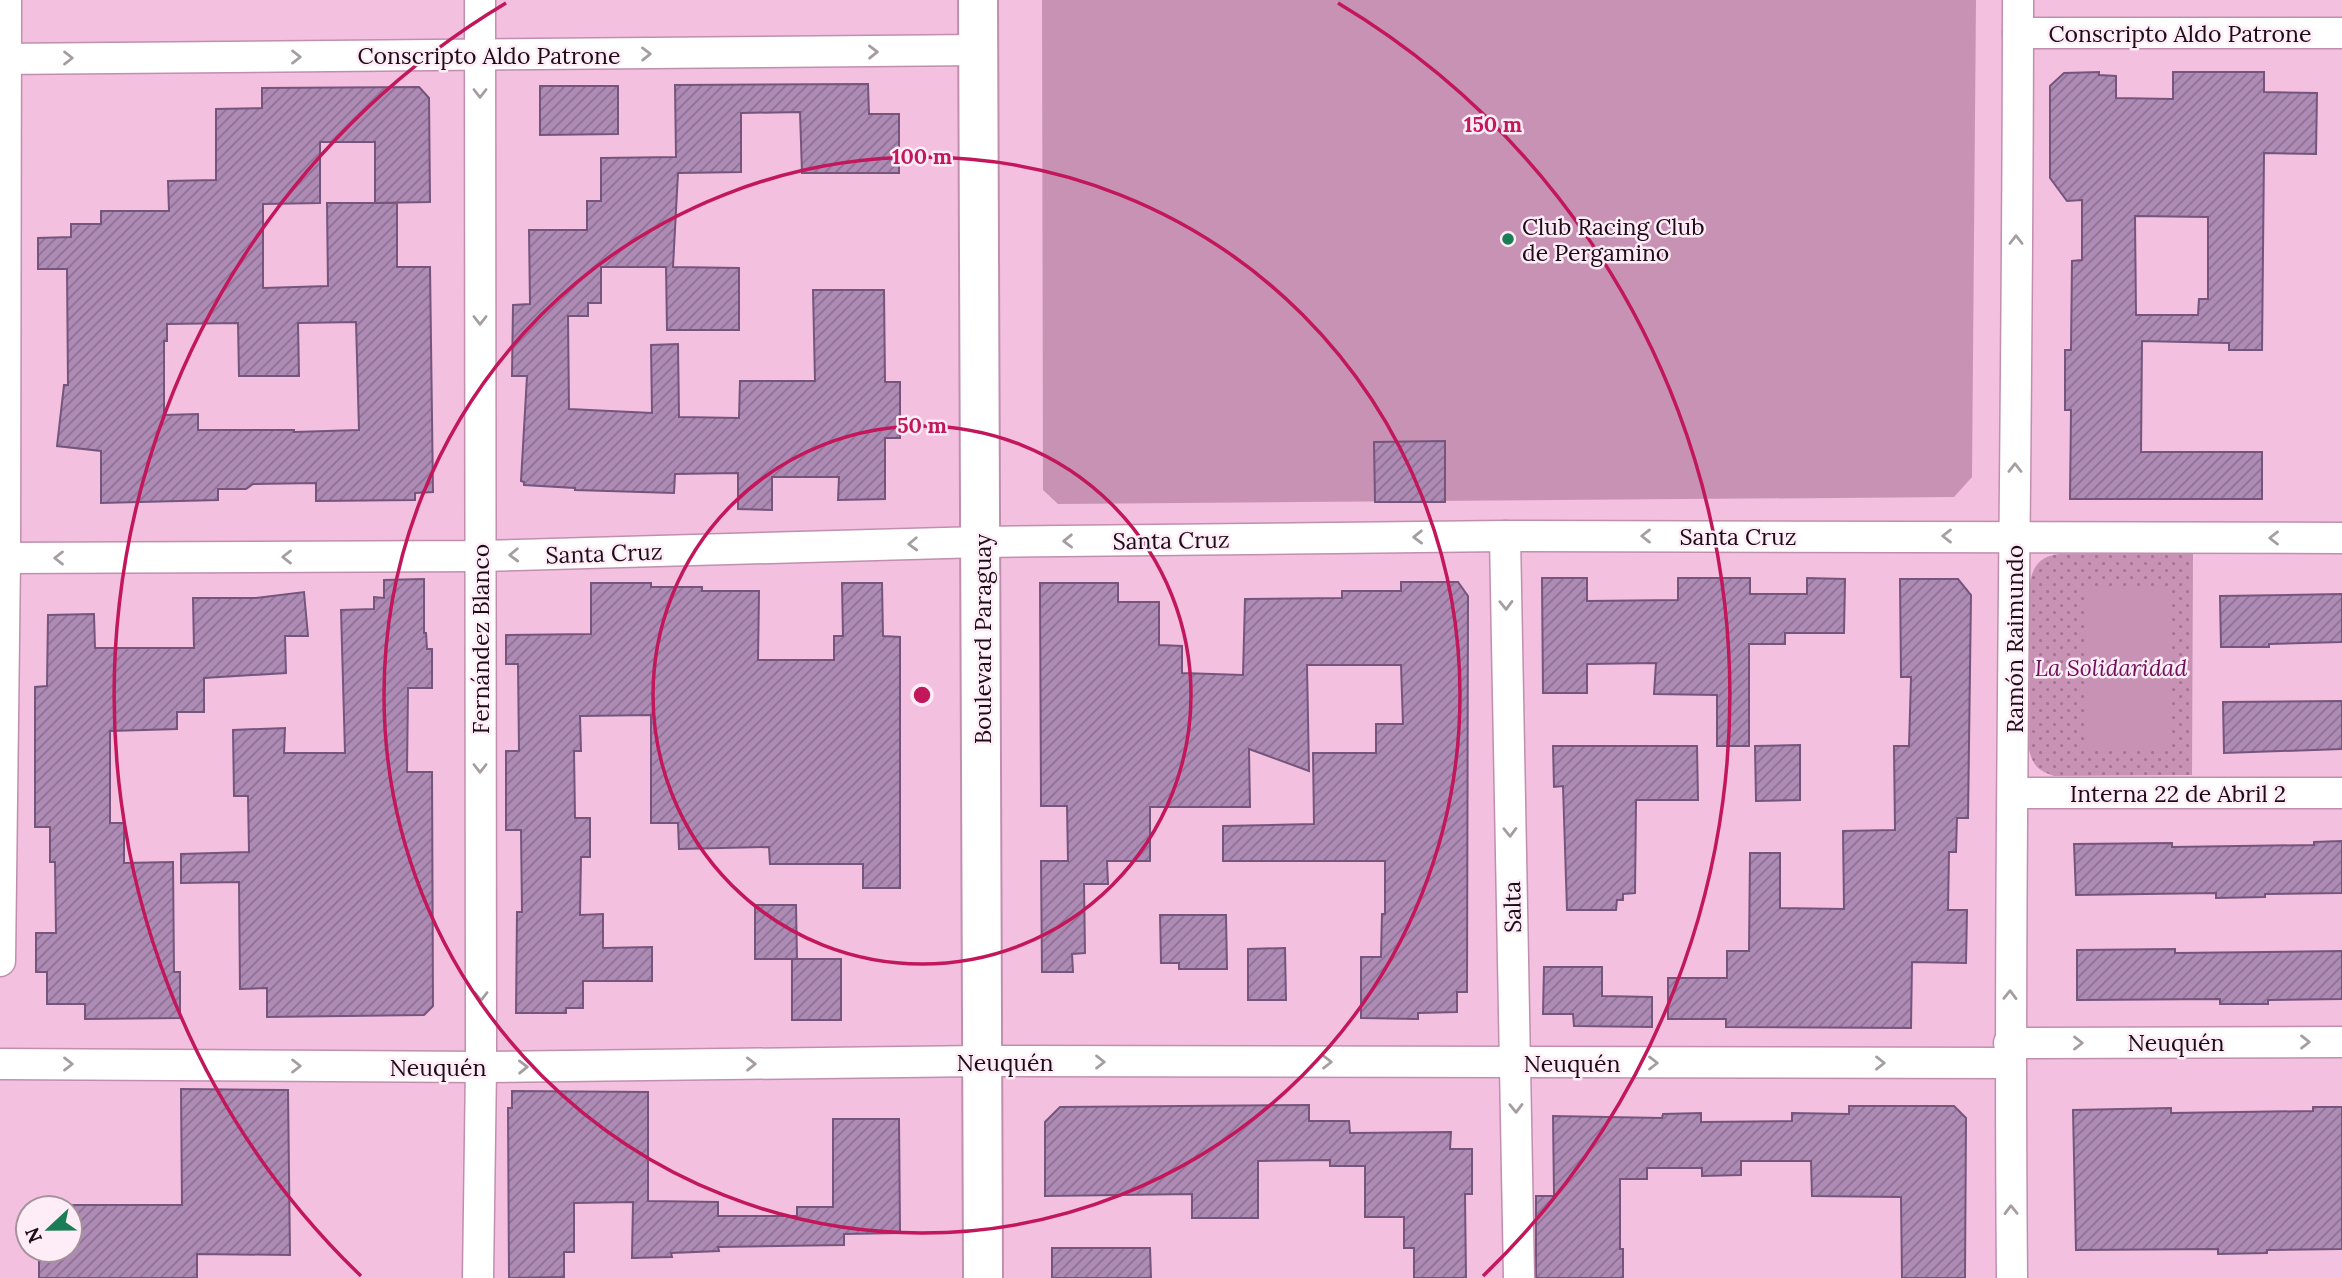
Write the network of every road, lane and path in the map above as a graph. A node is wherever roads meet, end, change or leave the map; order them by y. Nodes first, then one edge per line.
1 (6, 0) edge
2 (480, 0) edge
3 (978, 0) edge
4 (2018, 0) edge
5 (2018, 33) junction
6 (2342, 33) edge
7 (979, 50) junction
8 (480, 56) junction
9 (3, 59) edge
10 (1505, 536) junction
11 (2015, 536) junction
12 (2342, 538) edge
13 (982, 541) junction
14 (480, 556) junction
15 (2, 558) edge
16 (2013, 793) junction
17 (2342, 793) edge
18 (1, 888) edge
19 (0, 961) edge
20 (2342, 1042) edge
21 (2009, 1053) junction
22 (982, 1061) junction
23 (1515, 1062) junction
24 (0, 1064) edge
25 (481, 1067) junction
26 (478, 1278) edge
27 (983, 1278) edge
28 (1518, 1278) edge
29 (2012, 1278) edge

1 - 9 street
2 - 8 street, Fernández Blanco
3 - 7 main road, Boulevard Paraguay
4 - 5 street, Ramón Raimundo
5 - 6 street, Conscripto Aldo Patrone
11 -> 5 street, Ramón Raimundo
8 -> 7 street, Conscripto Aldo Patrone
7 - 13 main road, Boulevard Paraguay
9 -> 8 street, Conscripto Aldo Patrone
8 -> 14 street, Fernández Blanco
9 - 15 street
11 -> 10 street, Santa Cruz
10 -> 13 street, Santa Cruz
10 -> 23 street, Salta
12 -> 11 street, Santa Cruz
11 - 16 street, Ramón Raimundo
13 -> 14 street, Santa Cruz
13 - 22 main road, Boulevard Paraguay
14 -> 15 street, Santa Cruz
14 -> 25 street, Fernández Blanco
15 - 18 street
16 - 17 street, Interna 22 de Abril 2
21 -> 16 street, Ramón Raimundo
18 - 19 street
21 -> 20 street, Neuquén
23 -> 21 street, Neuquén
29 -> 21 street, Ramón Raimundo
22 -> 23 street, Neuquén
25 -> 22 street, Neuquén
22 - 27 main road, Boulevard Paraguay
23 -> 28 street, Salta
24 -> 25 street, Neuquén
25 - 26 street, Fernández Blanco

